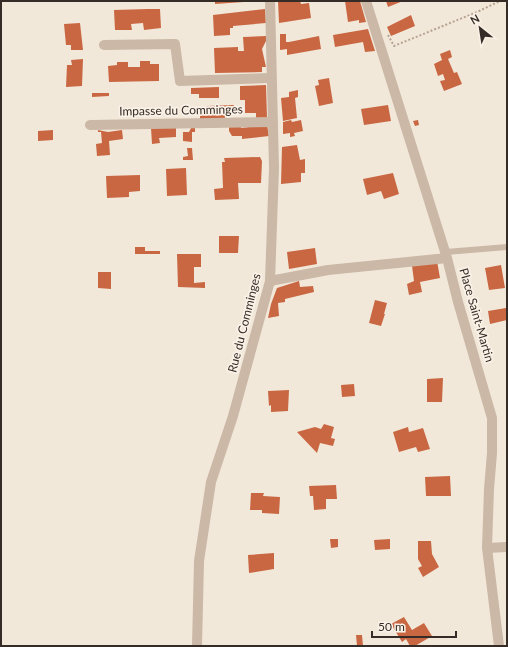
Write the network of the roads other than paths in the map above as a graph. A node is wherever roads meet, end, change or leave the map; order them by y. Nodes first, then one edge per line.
1 (270, 1) edge
2 (366, 1) edge
3 (104, 45) dead end
4 (271, 78) junction
5 (272, 122) junction
6 (90, 125) dead end
7 (507, 247) edge
8 (446, 255) junction
9 (270, 281) junction
10 (507, 547) edge
11 (487, 548) junction
12 (197, 646) edge
13 (499, 646) edge

1 - 4 street, Rue du Comminges
2 - 8 street, Place Saint-Martin
3 - 4 street
4 - 5 street, Rue du Comminges
5 - 6 street, Impasse du Comminges
5 - 9 street, Rue du Comminges
7 - 8 lane
8 - 9 street
8 - 11 street, Place Saint-Martin
9 - 12 street, Rue du Comminges
10 - 11 street
11 - 13 street, Place Saint-Martin

